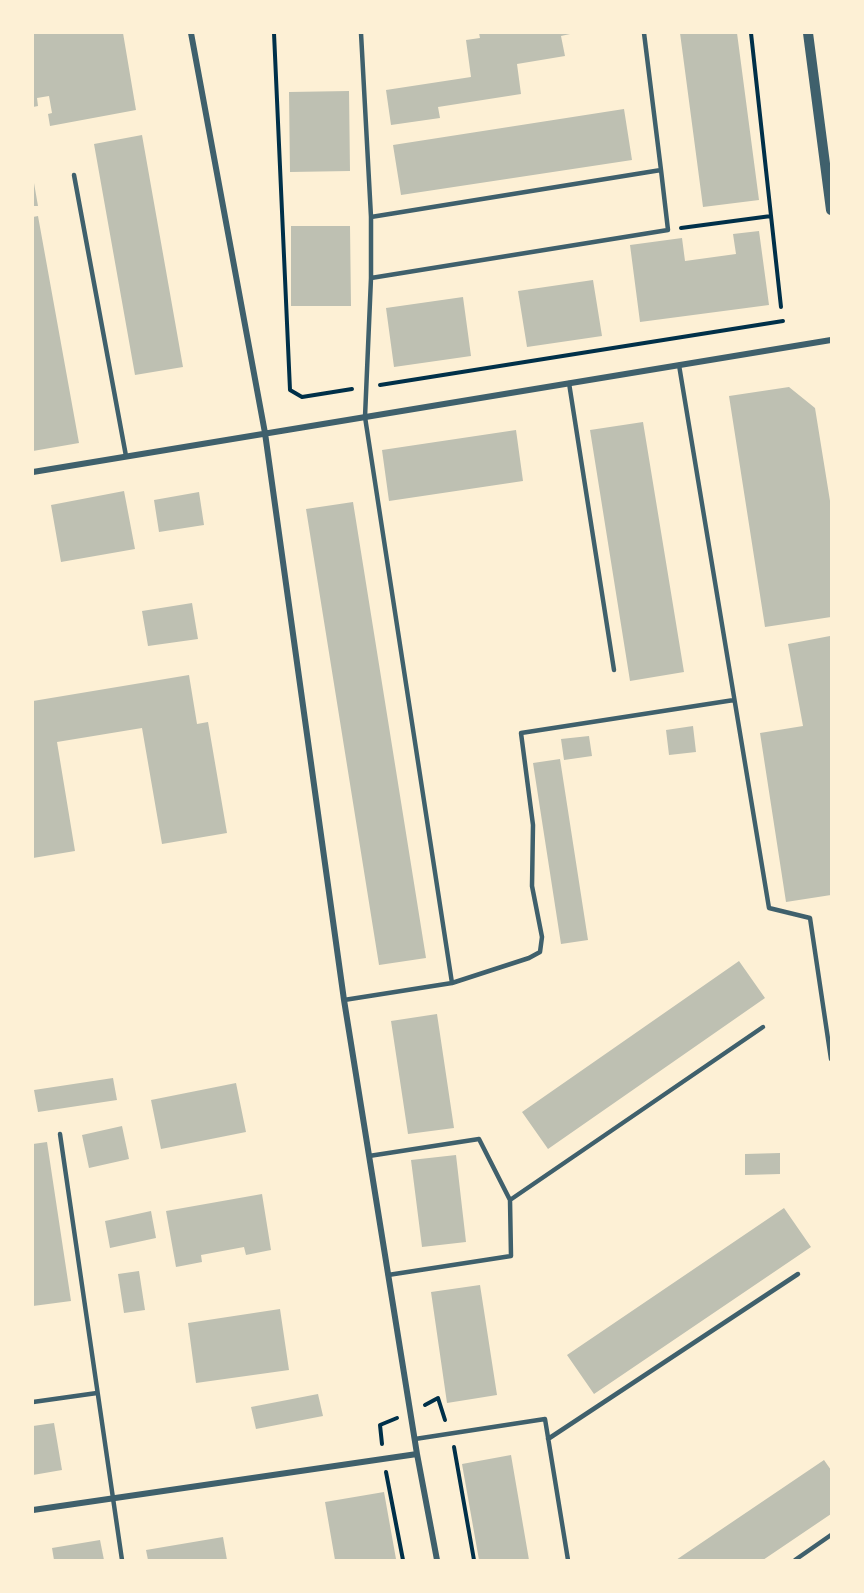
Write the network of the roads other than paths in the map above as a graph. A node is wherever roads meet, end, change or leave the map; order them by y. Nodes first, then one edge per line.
1 (191, 33) edge
2 (361, 33) edge
3 (644, 33) edge
4 (808, 33) edge
5 (661, 170) junction
6 (74, 175) dead end
7 (831, 210) edge
8 (371, 217) junction
9 (371, 278) junction
10 (831, 340) edge
11 (680, 365) junction
12 (569, 383) junction
13 (365, 417) junction
14 (266, 433) junction
15 (126, 456) junction
16 (33, 472) edge
17 (614, 670) dead end
18 (735, 699) junction
19 (452, 983) junction
20 (344, 1000) junction
21 (763, 1027) dead end
22 (831, 1059) edge
23 (60, 1134) dead end
24 (369, 1156) junction
25 (510, 1200) junction
26 (798, 1274) dead end
27 (388, 1275) junction
28 (97, 1393) junction
29 (33, 1402) edge
30 (415, 1438) junction
31 (548, 1439) junction
32 (417, 1454) junction
33 (112, 1498) junction
34 (33, 1510) edge
35 (831, 1535) edge
36 (122, 1560) edge
37 (437, 1560) edge
38 (568, 1560) edge
39 (795, 1560) edge

1 - 14 street
2 - 8 lane
3 - 5 lane
4 - 7 street
5 - 8 lane
5 - 9 lane
6 - 15 lane
8 - 9 lane
9 - 13 lane
10 - 11 street
11 - 12 street
11 - 18 lane
12 - 13 street
12 - 17 lane
13 - 14 street
13 - 19 lane
14 - 15 street
14 - 20 street
15 - 16 street
18 - 19 lane
18 - 22 lane
19 - 20 lane
20 - 24 street
21 - 25 lane
23 - 28 lane
24 - 25 lane
24 - 27 street
25 - 27 lane
26 - 31 lane
27 - 30 street
28 - 29 lane
28 - 33 lane
30 - 31 lane
30 - 32 street
31 - 38 lane
32 - 33 street
32 - 37 street
33 - 34 street
33 - 36 lane
35 - 39 lane

